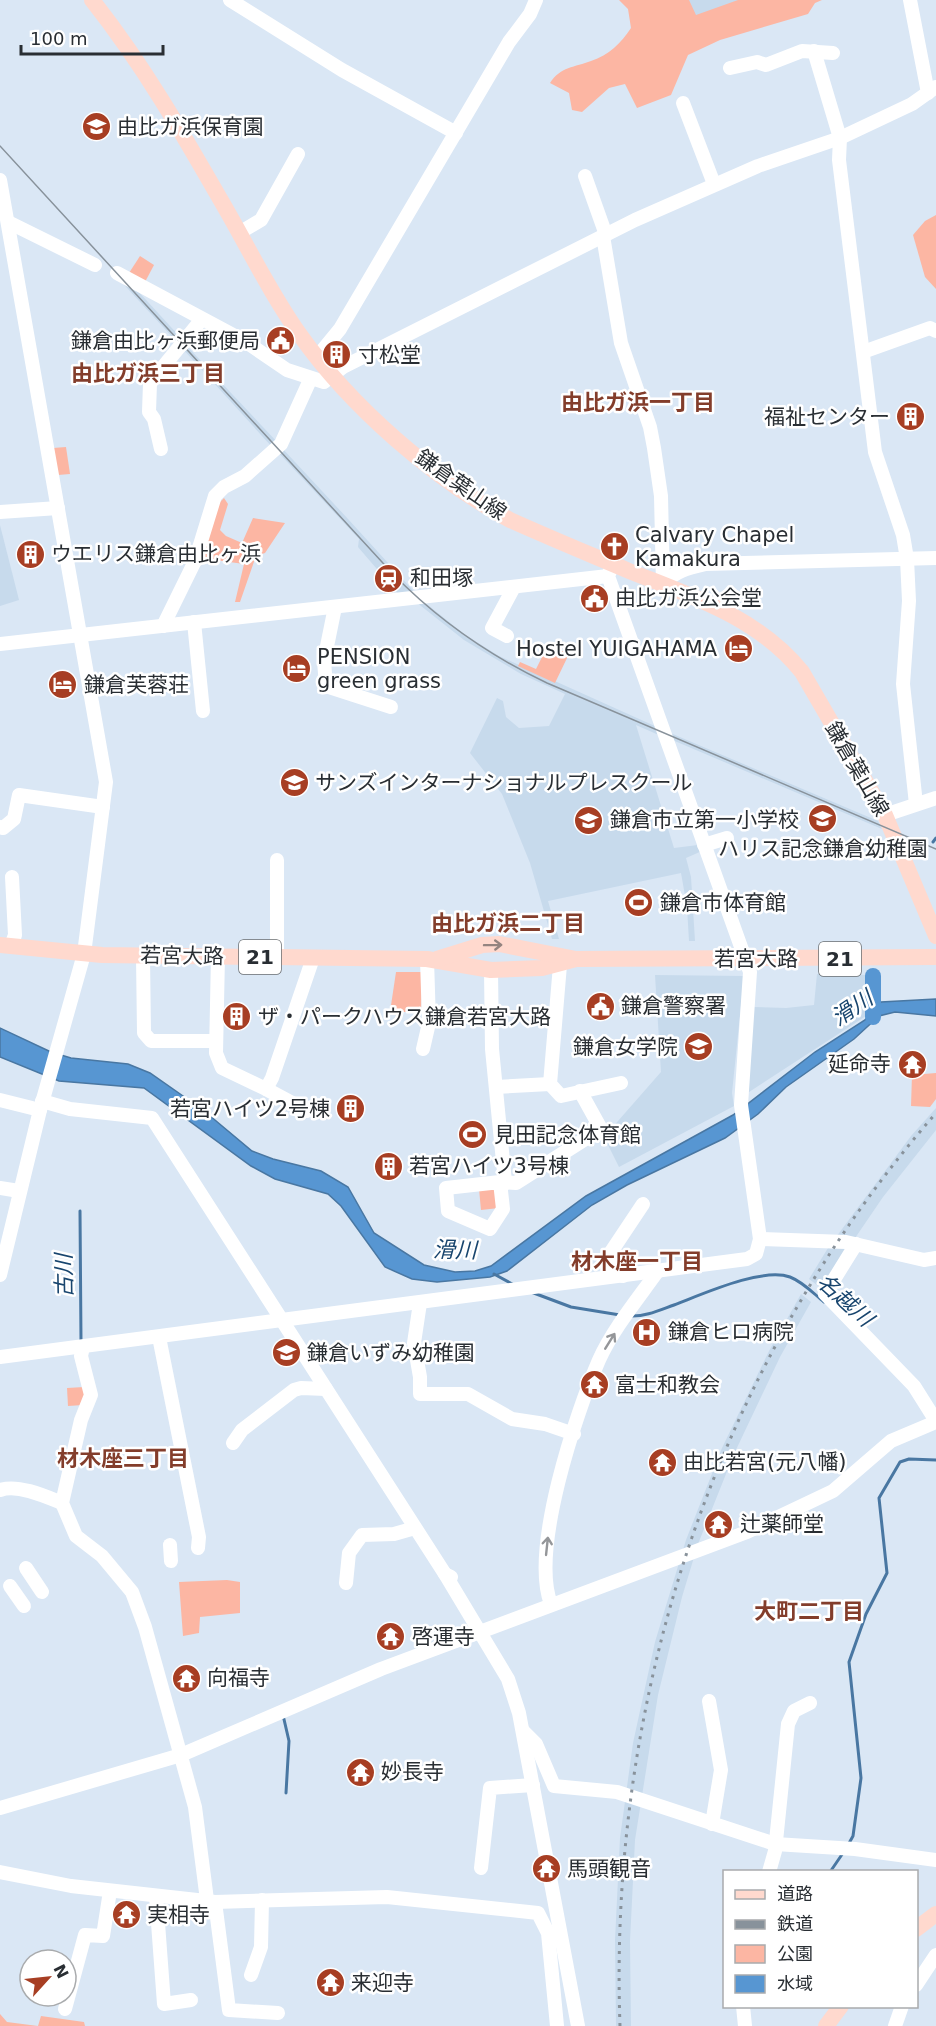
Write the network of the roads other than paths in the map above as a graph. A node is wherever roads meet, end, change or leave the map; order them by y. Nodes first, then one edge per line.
1 (92, 0) edge
2 (230, 0) edge
3 (536, 0) edge
4 (910, 0) edge
5 (814, 51) junction
6 (833, 53) dead end
7 (730, 68) dead end
8 (932, 90) edge
9 (683, 103) dead end
10 (456, 132) junction
11 (840, 138) junction
12 (298, 154) dead end
13 (585, 176) dead end
14 (0, 180) edge
15 (714, 184) junction
16 (5, 217) edge
17 (239, 233) junction
18 (605, 236) junction
19 (95, 265) dead end
20 (117, 273) dead end
21 (202, 319) junction
22 (936, 331) edge
23 (863, 352) junction
24 (317, 357) junction
25 (331, 374) junction
26 (310, 380) junction
27 (161, 449) dead end
28 (58, 508) junction
29 (0, 512) edge
30 (936, 558) edge
31 (908, 559) junction
32 (611, 570) junction
33 (663, 584) junction
34 (514, 587) junction
35 (335, 607) junction
36 (195, 622) junction
37 (163, 626) junction
38 (79, 634) junction
39 (507, 636) dead end
40 (0, 644) edge
41 (391, 707) dead end
42 (203, 711) dead end
43 (936, 798) edge
44 (916, 804) junction
45 (103, 807) junction
46 (885, 815) junction
47 (0, 826) edge
48 (727, 838) dead end
49 (704, 845) junction
50 (277, 860) dead end
51 (12, 877) dead end
52 (936, 936) edge
53 (6, 946) edge
54 (84, 954) junction
55 (143, 956) junction
56 (218, 956) junction
57 (936, 957) edge
58 (277, 958) junction
59 (313, 958) junction
60 (432, 959) junction
61 (744, 960) junction
62 (568, 962) junction
63 (492, 970) junction
64 (216, 1041) junction
65 (423, 1049) dead end
66 (621, 1083) dead end
67 (550, 1084) junction
68 (496, 1087) junction
69 (266, 1089) junction
70 (579, 1091) junction
71 (0, 1100) edge
72 (41, 1106) junction
73 (307, 1111) dead end
74 (503, 1182) junction
75 (0, 1188) edge
76 (19, 1191) junction
77 (643, 1204) dead end
78 (760, 1239) junction
79 (856, 1244) junction
80 (936, 1258) edge
81 (657, 1272) junction
82 (0, 1275) edge
83 (623, 1276) junction
84 (420, 1303) junction
85 (281, 1320) junction
86 (159, 1337) junction
87 (78, 1348) junction
88 (0, 1357) edge
89 (326, 1389) junction
90 (933, 1423) edge
91 (574, 1434) junction
92 (233, 1443) dead end
93 (0, 1490) edge
94 (62, 1503) junction
95 (415, 1528) junction
96 (170, 1545) dead end
97 (198, 1548) dead end
98 (171, 1561) dead end
99 (26, 1568) dead end
100 (346, 1583) dead end
101 (10, 1586) dead end
102 (42, 1592) dead end
103 (551, 1604) junction
104 (24, 1606) dead end
105 (481, 1631) junction
106 (709, 1701) dead end
107 (810, 1703) dead end
108 (524, 1731) junction
109 (181, 1755) junction
110 (534, 1785) junction
111 (0, 1808) edge
112 (712, 1824) junction
113 (776, 1844) junction
114 (936, 1860) edge
115 (481, 1868) dead end
116 (770, 1870) edge
117 (0, 1872) edge
118 (110, 1891) junction
119 (156, 1896) junction
120 (261, 1900) junction
121 (211, 1901) junction
122 (936, 1954) edge
123 (251, 1975) dead end
124 (918, 1982) edge
125 (191, 2000) dead end
126 (743, 2008) edge
127 (840, 2008) edge
128 (902, 2008) edge
129 (65, 2009) dead end
130 (278, 2013) dead end
131 (557, 2026) edge
132 (578, 2026) edge
133 (745, 2026) edge
134 (826, 2026) edge
135 (895, 2026) edge

1 - 17 main road, 鎌倉葉山線
2 - 10 street
3 - 10 street
4 - 8 street
5 - 6 street
5 - 7 street
5 - 11 street
8 - 11 street
9 - 15 street
10 - 24 street
11 - 15 street
11 - 23 street
12 - 17 street
13 - 18 street
14 - 16 street
15 - 18 street
16 - 19 street
16 - 28 street
17 - 24 main road, 鎌倉葉山線
18 - 25 street
18 - 33 street
20 - 21 street
21 - 26 street
21 - 27 street
22 - 23 street
23 - 31 street
24 - 25 main road, 鎌倉葉山線
25 - 26 street
25 - 32 main road, 鎌倉葉山線
26 - 37 street
28 - 29 street
28 - 38 street
30 - 31 street
31 - 33 street
31 - 44 street
32 - 33 main road, 鎌倉葉山線
32 - 34 street
32 - 49 street
33 - 46 main road, 鎌倉葉山線
34 - 35 street
34 - 39 street
35 - 36 street
35 - 41 street
36 - 37 street
36 - 42 street
37 - 38 street
38 - 40 street
38 - 45 street
43 - 44 street
44 - 46 street
45 - 47 street
45 - 54 street
46 - 52 main road, 鎌倉葉山線
48 - 49 street
49 - 61 street
50 - 58 street
51 - 53 street
53 - 54 main road, 若宮大路 / 21
54 - 55 main road, 若宮大路 / 21
54 - 72 street
55 - 56 main road, 若宮大路 / 21
55 - 64 street
56 - 58 main road, 若宮大路 / 21
56 - 64 street
57 - 61 main road, 若宮大路 / 21
58 - 59 main road, 若宮大路 / 21
59 - 60 main road, 若宮大路 / 21
59 - 69 street
60 -> 62 main road, 若宮大路 / 21
60 - 63 main road, 若宮大路 / 21
60 - 65 street
61 - 62 main road, 若宮大路 / 21
61 - 78 street
62 - 63 main road, 若宮大路 / 21
62 - 67 street
63 - 68 street
64 - 69 street
66 - 70 street
67 - 68 street
67 - 70 street
68 - 74 street
69 - 73 street
70 - 74 street
71 - 72 street
72 - 76 street
72 - 85 street
74 - 74 street
75 - 76 street
76 - 82 street
77 - 83 street
78 - 79 street
78 - 81 street
79 - 80 street
79 - 90 street
81 - 83 street
91 -> 81 street
83 - 84 street
84 - 85 street
84 - 91 street
85 - 86 street
85 - 89 street
86 - 87 street
86 - 97 street
87 - 88 street
87 - 94 street
89 - 92 street
89 - 95 street
90 - 103 street
103 -> 91 street
93 - 94 street
94 - 109 street
95 - 100 street
95 - 105 street
96 - 98 street
99 - 102 street
101 - 104 street
103 - 105 street
105 - 108 street
105 - 109 street
106 - 112 street
107 - 113 street
108 - 110 street
108 - 112 street
109 - 111 street
109 - 121 street
110 - 115 street
110 - 132 street
112 - 113 street
113 - 114 street
113 - 116 street
117 - 118 street
118 - 119 street
118 - 129 street
119 - 121 street
119 - 125 street
120 - 121 street
120 - 123 street
120 - 131 street
121 - 130 street
122 - 124 street
126 - 133 street
127 - 134 main road
128 - 135 street

